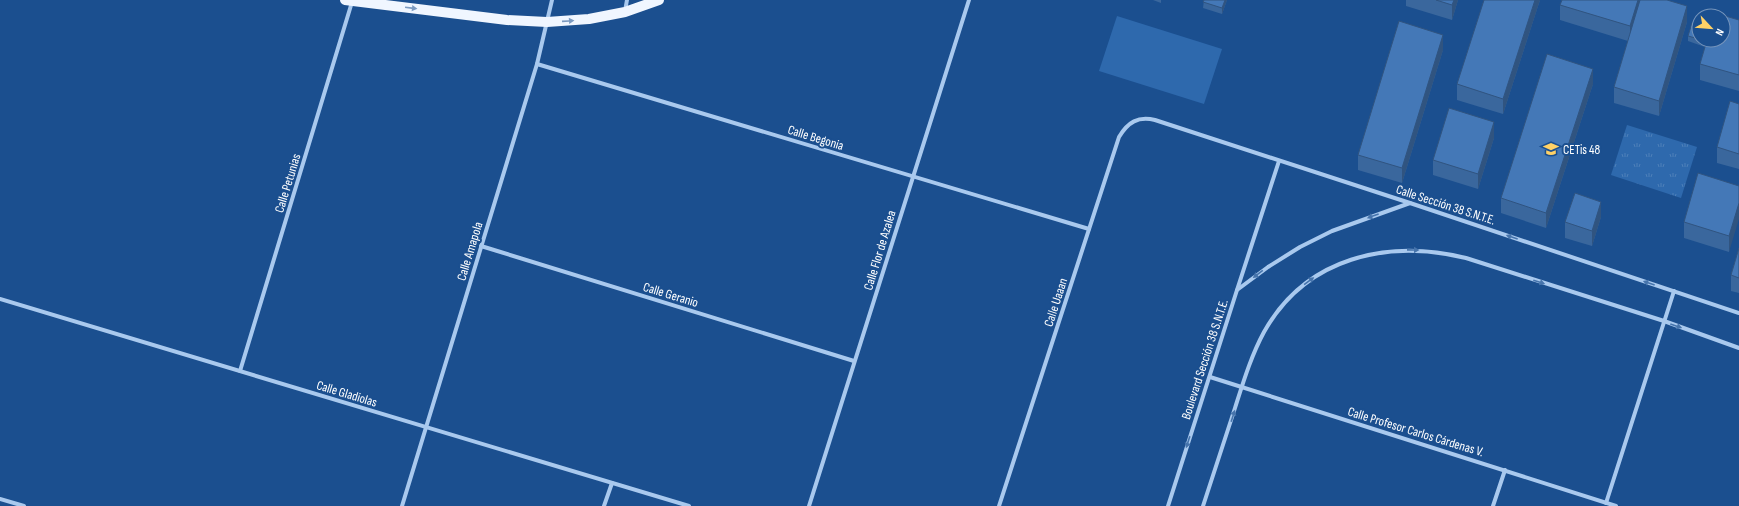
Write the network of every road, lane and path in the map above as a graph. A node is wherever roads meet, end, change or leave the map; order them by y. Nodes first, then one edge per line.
1 (350, 0) edge
2 (552, 0) edge
3 (627, 0) edge
4 (659, 0) edge
5 (969, 0) edge
6 (625, 12) junction
7 (547, 22) junction
8 (537, 64) junction
9 (1146, 118) joint
10 (1279, 161) junction
11 (913, 176) junction
12 (1410, 203) junction
13 (1089, 229) junction
14 (481, 246) junction
15 (1237, 290) junction
16 (1674, 291) junction
17 (0, 299) edge
18 (1739, 313) edge
19 (1664, 321) junction
20 (1739, 348) edge
21 (854, 361) junction
22 (240, 371) junction
23 (1210, 376) junction
24 (1242, 387) junction
25 (426, 427) junction
26 (1505, 470) junction
27 (612, 483) junction
28 (0, 499) edge
29 (1606, 503) junction
30 (24, 506) edge
31 (402, 506) edge
32 (604, 506) edge
33 (689, 506) edge
34 (809, 506) edge
35 (999, 506) edge
36 (1168, 506) edge
37 (1203, 506) edge
38 (1493, 506) edge
39 (1616, 506) edge

1 -> 7 main road
1 - 22 street, Calle Petunias
2 - 7 street, Calle Amapola
3 - 6 street
4 - 6 main road
5 - 11 street, Calle Flor de Azalea
7 -> 6 main road
7 - 8 street, Calle Amapola
8 - 11 street, Calle Begonia
8 - 14 street, Calle Amapola
9 - 10 street, Calle Sección 38 S.N.T.E.
9 - 13 street, Calle Uaaan
10 - 12 street, Calle Sección 38 S.N.T.E.
10 - 15 street
11 - 13 street, Calle Begonia
11 - 21 street, Calle Flor de Azalea
12 -> 15 street, Boulevard Sección 38 S.N.T.E.
16 -> 12 street, Calle Sección 38 S.N.T.E.
13 - 35 street, Calle Uaaan
14 - 21 street, Calle Geranio
14 - 25 street, Calle Amapola
15 - 23 street, Boulevard Sección 38 S.N.T.E.
16 - 18 street, Calle Sección 38 S.N.T.E.
16 - 19 street
17 - 22 street, Calle Gladiolas
19 -> 20 street
24 -> 19 street
19 - 29 street
21 - 34 street, Calle Flor de Azalea
22 - 25 street, Calle Gladiolas
23 - 24 street, Calle Profesor Carlos Cárdenas V.
23 -> 36 street, Boulevard Sección 38 S.N.T.E.
24 - 26 street, Calle Profesor Carlos Cárdenas V.
37 -> 24 street
25 - 27 street, Calle Gladiolas
25 - 31 street, Calle Amapola
26 - 29 street, Calle Profesor Carlos Cárdenas V.
26 - 38 street
27 - 32 street
27 - 33 street, Calle Gladiolas
28 - 30 street
29 - 39 street, Calle Profesor Carlos Cárdenas V.

